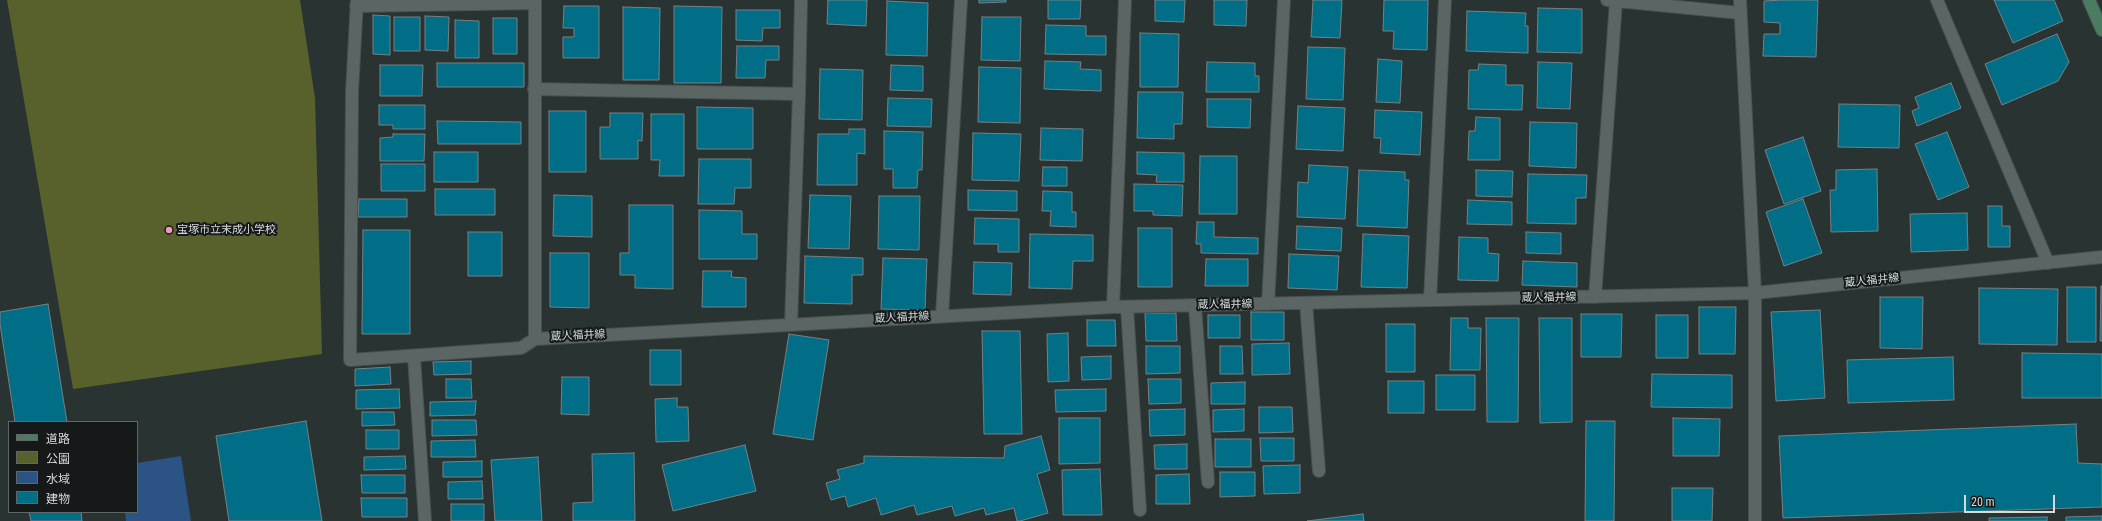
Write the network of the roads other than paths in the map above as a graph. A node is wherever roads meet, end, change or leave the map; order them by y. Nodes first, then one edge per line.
1 (801, 0) edge
2 (961, 0) edge
3 (1125, 0) edge
4 (1284, 0) edge
5 (1445, 0) edge
6 (1612, 0) edge
7 (1740, 0) edge
8 (1937, 0) edge
9 (2089, 0) edge
10 (535, 1) edge
11 (357, 3) edge
12 (1740, 13) junction
13 (2102, 30) edge
14 (534, 89) junction
15 (800, 94) junction
16 (2102, 257) edge
17 (2048, 263) junction
18 (1755, 293) junction
19 (1595, 297) junction
20 (1430, 300) junction
21 (1306, 303) junction
22 (1268, 304) junction
23 (1195, 306) junction
24 (1128, 307) junction
25 (1113, 308) junction
26 (942, 316) junction
27 (791, 324) junction
28 (535, 339) junction
29 (414, 357) junction
30 (1319, 471) dead end
31 (1208, 482) dead end
32 (1140, 510) dead end
33 (425, 521) edge
34 (1755, 521) edge

1 - 15 street
2 - 26 street
3 - 25 street
4 - 22 street
5 - 20 street
6 - 12 street
6 - 19 street
7 - 12 street
8 - 17 street
9 - 13 street
10 - 11 street
10 - 14 street
11 - 29 street, 蔵人福井線
12 - 18 street
14 - 15 street
14 - 28 street
15 - 27 street
16 - 17 street, 蔵人福井線
17 - 18 street, 蔵人福井線
18 - 19 street, 蔵人福井線
18 - 34 street
19 - 20 street, 蔵人福井線
20 - 21 street, 蔵人福井線
21 - 22 street, 蔵人福井線
21 - 30 street
22 - 23 street, 蔵人福井線
23 - 24 street, 蔵人福井線
23 - 31 street
24 - 25 street, 蔵人福井線
24 - 32 street
25 - 26 street, 蔵人福井線
26 - 27 street, 蔵人福井線
27 - 28 street, 蔵人福井線
28 - 29 street, 蔵人福井線
29 - 33 street

